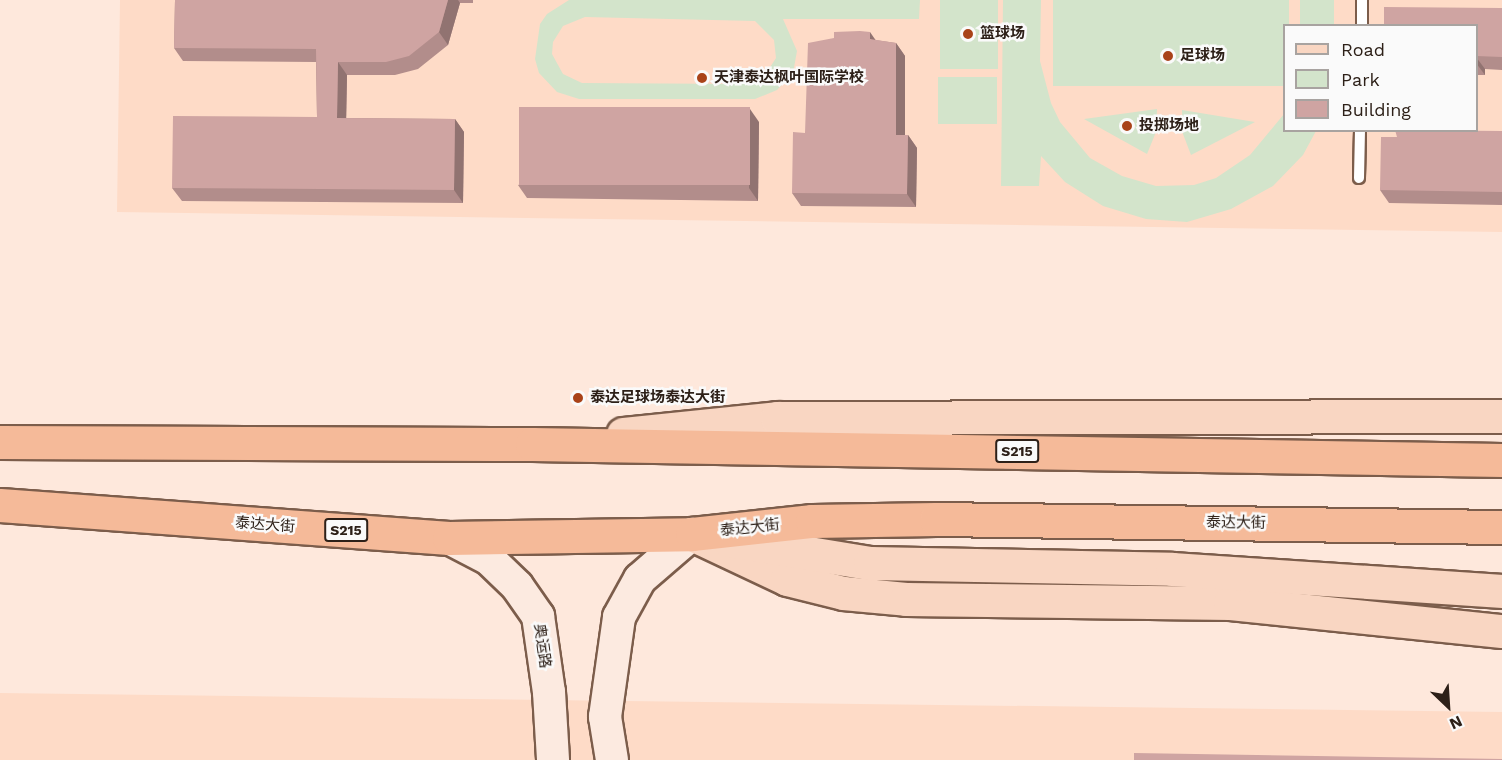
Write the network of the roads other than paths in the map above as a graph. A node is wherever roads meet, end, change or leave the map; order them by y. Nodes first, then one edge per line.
1 (1362, 0) edge
2 (1362, 24) edge
3 (1360, 132) edge
4 (1359, 178) dead end
5 (1502, 416) edge
6 (0, 442) edge
7 (532, 444) junction
8 (1502, 460) edge
9 (0, 505) edge
10 (1502, 527) edge
11 (692, 534) junction
12 (449, 538) junction
13 (1502, 591) edge
14 (1502, 631) edge
15 (553, 760) edge
16 (612, 760) edge

1 - 2 lane
3 - 4 lane
5 - 7 main road
6 - 7 highway
7 - 8 highway, S215
9 - 12 highway, 泰达大街 / S215
10 - 11 highway, 泰达大街 / S215
11 - 12 highway, 泰达大街 / S215
11 - 13 main road
11 - 14 main road
11 - 16 street
12 - 15 street, 奥运路

